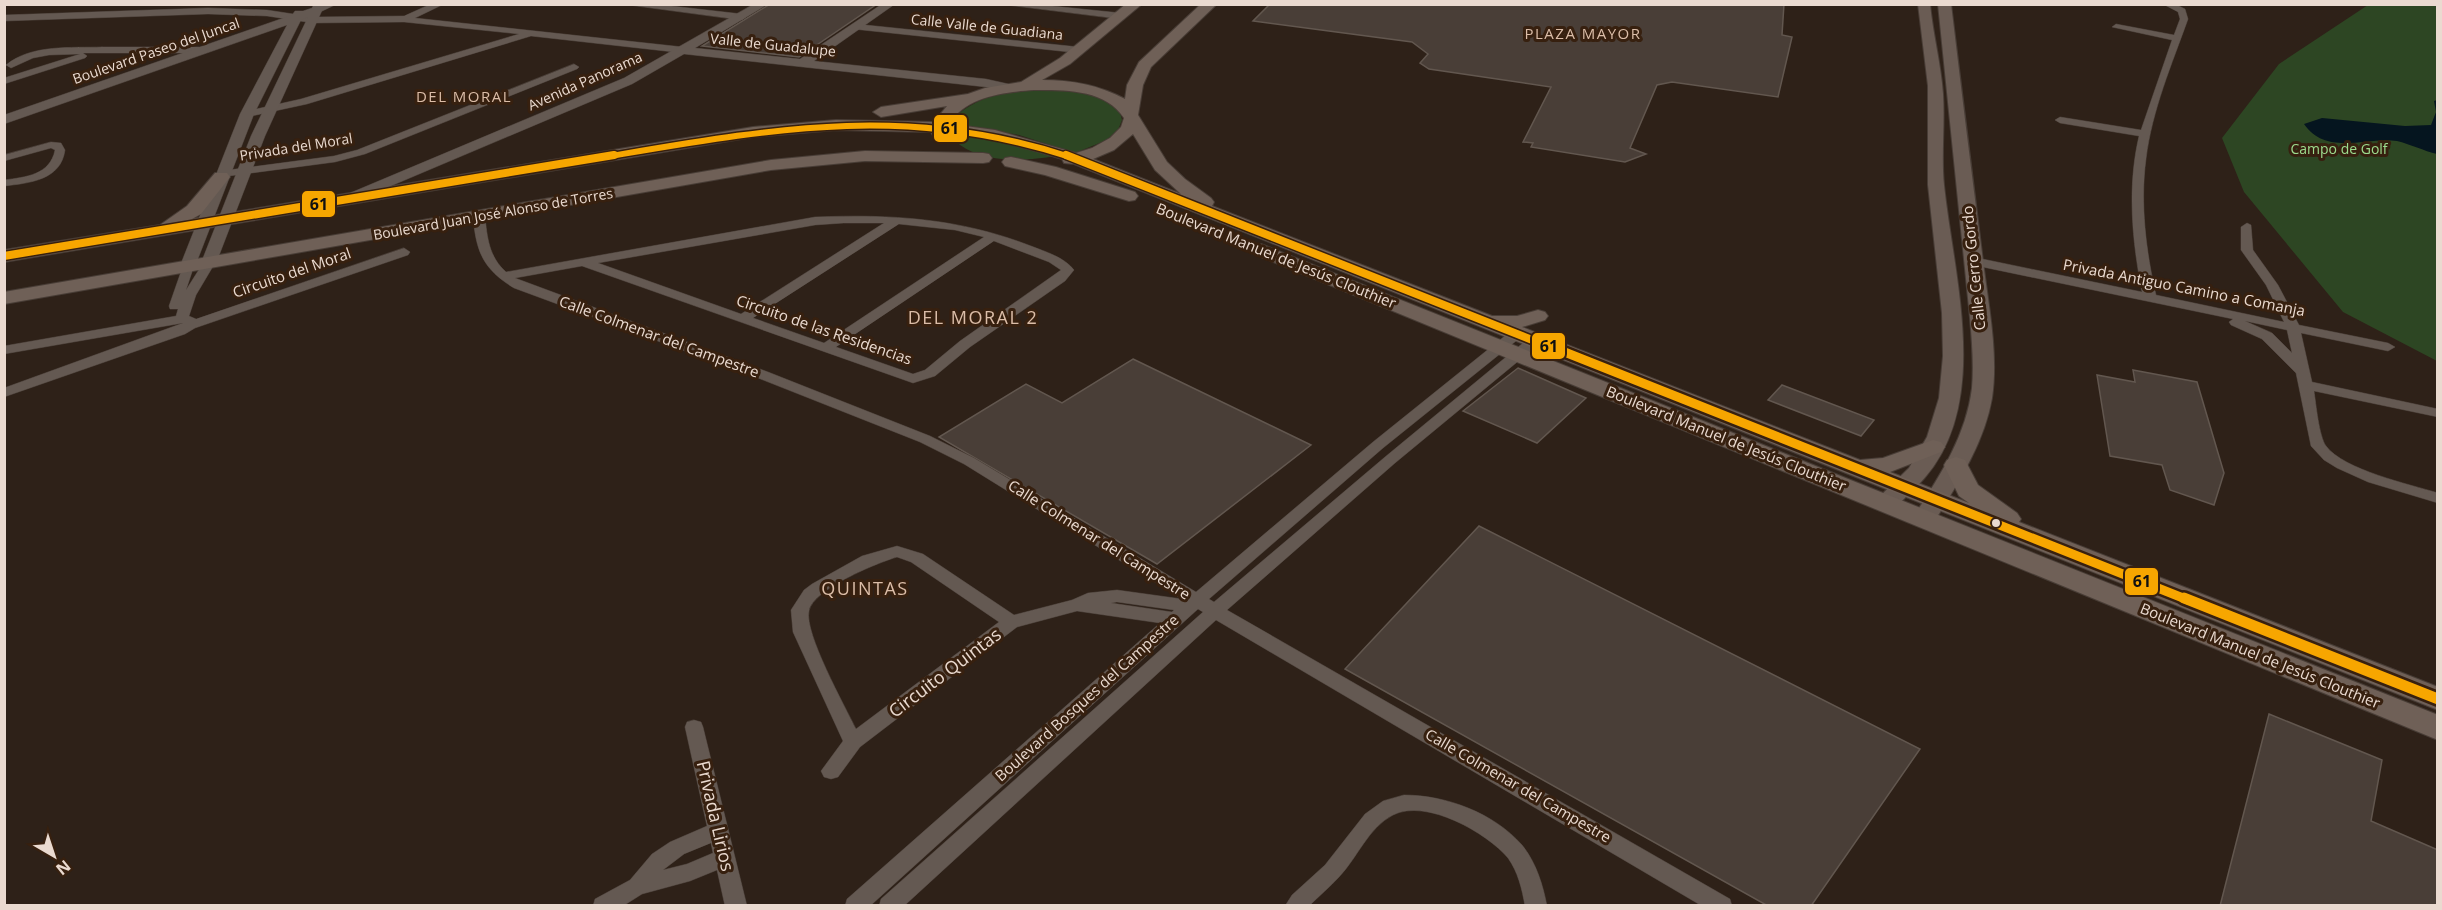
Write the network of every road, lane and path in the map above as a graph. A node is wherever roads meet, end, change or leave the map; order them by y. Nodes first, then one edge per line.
1 (195, 4) edge
2 (333, 4) edge
3 (440, 4) edge
4 (626, 4) edge
5 (763, 4) edge
6 (890, 4) edge
7 (1003, 4) edge
8 (1135, 4) edge
9 (1210, 4) edge
10 (1924, 4) edge
11 (1944, 4) edge
12 (2167, 4) edge
13 (315, 10) edge
14 (208, 11) junction
15 (1121, 16) junction
16 (742, 17) junction
17 (4, 18) edge
18 (295, 18) junction
19 (404, 19) junction
20 (856, 27) junction
21 (2116, 27) dead end
22 (288, 33) junction
23 (532, 33) junction
24 (2177, 38) junction
25 (102, 50) junction
26 (199, 50) junction
27 (683, 50) junction
28 (1079, 50) junction
29 (87, 54) junction
30 (802, 63) junction
31 (8, 66) edge
32 (574, 68) dead end
33 (266, 74) junction
34 (4, 81) edge
35 (107, 87) junction
36 (1014, 87) junction
37 (979, 96) junction
38 (272, 107) junction
39 (247, 114) junction
40 (1131, 116) junction
41 (4, 120) edge
42 (2060, 120) dead end
43 (4, 126) edge
44 (940, 126) junction
45 (753, 132) junction
46 (2145, 134) junction
47 (4, 158) edge
48 (983, 158) junction
49 (1075, 158) junction
50 (1011, 162) junction
51 (246, 171) junction
52 (221, 176) junction
53 (4, 183) edge
54 (346, 200) junction
55 (479, 216) junction
56 (898, 219) junction
57 (204, 223) junction
58 (1238, 223) junction
59 (2247, 227) dead end
60 (222, 228) junction
61 (157, 231) junction
62 (993, 237) junction
63 (404, 251) dead end
64 (4, 256) edge
65 (1973, 261) junction
66 (199, 262) junction
67 (584, 262) junction
68 (502, 276) junction
69 (4, 298) edge
70 (2150, 298) junction
71 (2202, 310) junction
72 (742, 319) junction
73 (180, 322) junction
74 (2293, 326) junction
75 (1521, 338) junction
76 (2388, 347) dead end
77 (825, 348) junction
78 (4, 350) edge
79 (2305, 378) junction
80 (4, 393) edge
81 (2438, 413) edge
82 (1934, 447) junction
83 (1956, 465) junction
84 (1855, 468) junction
85 (1895, 496) junction
86 (2438, 498) edge
87 (1930, 510) junction
88 (2042, 543) junction
89 (1194, 604) junction
90 (1077, 605) junction
91 (1215, 611) junction
92 (1175, 619) junction
93 (1011, 622) junction
94 (2438, 699) edge
95 (694, 727) dead end
96 (2438, 728) edge
97 (854, 742) junction
98 (831, 771) dead end
99 (717, 831) junction
100 (725, 857) junction
101 (884, 880) junction
102 (637, 886) junction
103 (898, 903) edge
104 (603, 906) edge
105 (736, 906) edge
106 (855, 906) edge
107 (1295, 906) edge
108 (1536, 906) edge
109 (1722, 906) edge

1 - 14 street
2 - 13 street
3 - 19 street
4 - 16 street
5 - 16 street, Avenida Panorama
6 - 20 street
7 - 15 street
8 - 15 main road
9 - 40 main road
10 - 82 main road, Calle Cerro Gordo
11 - 65 main road, Calle Cerro Gordo
12 - 24 street
13 - 18 street, Boulevard Paseo del Juncal
13 - 19 street, Valle de Guadalupe
13 - 38 street
14 - 17 street
14 - 18 street
15 - 28 main road
16 - 27 street, Avenida Panorama
18 - 22 street
18 - 26 street, Boulevard Paseo del Juncal
19 - 23 street, Valle de Guadalupe
20 - 28 street, Calle Valle de Guadiana
20 - 30 street
21 - 24 street
22 - 33 street
22 - 35 street, Boulevard Paseo del Juncal
23 - 27 street, Valle de Guadalupe
23 - 38 street, Valle de Guadalupe
24 - 46 street
25 - 26 street
25 - 29 street
25 - 31 street
26 - 35 street, Boulevard Paseo del Juncal
27 - 30 street, Valle de Guadalupe
27 - 54 street, Avenida Panorama
28 - 36 main road
29 - 31 street
29 - 34 street
30 - 36 street, Valle de Guadalupe
32 - 51 street, Privada del Moral
33 - 38 street
33 - 39 street
35 - 41 street, Boulevard Paseo del Juncal
35 - 43 street, Boulevard Paseo del Juncal
36 - 37 main road
36 - 40 main road
37 - 44 main road
37 - 45 main road
38 - 39 street, Valle de Guadalupe
38 - 51 street
39 - 52 street
40 - 49 main road
40 - 58 main road
42 - 46 street
44 - 45 main road
44 - 48 main road
44 - 49 main road
45 - 54 main road
46 - 70 street
47 - 53 street
48 - 50 main road
48 - 55 main road, Boulevard Juan José Alonso de Torres
49 - 50 main road
49 - 58 main road, Boulevard Manuel de Jesús Clouthier
50 - 75 main road, Boulevard Manuel de Jesús Clouthier
51 - 52 street, Privada del Moral
51 - 60 street
52 - 57 street
52 - 61 main road
54 - 60 main road
55 - 66 main road, Boulevard Juan José Alonso de Torres
55 - 68 street, Calle Colmenar del Campestre
56 - 62 street, Circuito de las Residencias
56 - 67 street, Circuito de las Residencias
56 - 72 street
57 - 60 main road
57 - 61 main road
57 - 66 street
58 - 75 main road, Boulevard Manuel de Jesús Clouthier
59 - 74 street
60 - 66 street
61 - 64 main road
62 - 77 street
62 - 77 street, Circuito de las Residencias
63 - 73 street, Circuito del Moral
65 - 70 street, Privada Antiguo Camino a Comanja
65 - 83 main road, Calle Cerro Gordo
66 - 69 main road, Boulevard Juan José Alonso de Torres
66 - 73 street
66 - 73 street
67 - 68 street, Circuito de las Residencias
67 - 72 street, Circuito de las Residencias
68 - 89 street, Calle Colmenar del Campestre
70 - 71 street, Privada Antiguo Camino a Comanja
71 - 74 street, Privada Antiguo Camino a Comanja
71 - 79 street
72 - 77 street, Circuito de las Residencias
73 - 78 street, Circuito del Moral
73 - 80 street, Circuito del Moral
74 - 76 street, Privada Antiguo Camino a Comanja
74 - 79 street
75 - 84 main road, Boulevard Manuel de Jesús Clouthier
75 - 85 main road, Boulevard Manuel de Jesús Clouthier
75 - 89 street, Boulevard Bosques del Campestre
75 - 91 street, Boulevard Bosques del Campestre
79 - 81 street
79 - 86 street
82 - 84 main road
82 - 85 main road, Calle Cerro Gordo
83 - 87 main road, Calle Cerro Gordo
83 - 88 main road
84 - 85 main road, Boulevard Manuel de Jesús Clouthier
85 - 87 main road, Boulevard Manuel de Jesús Clouthier
87 - 88 main road, Boulevard Manuel de Jesús Clouthier
87 - 96 main road, Boulevard Manuel de Jesús Clouthier
88 - 94 main road, Boulevard Manuel de Jesús Clouthier
89 - 90 street, Circuito Quintas
89 - 91 street, Calle Colmenar del Campestre
89 - 92 street, Boulevard Bosques del Campestre
90 - 92 street, Circuito Quintas
90 - 93 street, Circuito Quintas
91 - 103 street, Boulevard Bosques del Campestre
91 - 109 street, Calle Colmenar del Campestre
92 - 101 street, Boulevard Bosques del Campestre
93 - 97 street, Circuito Quintas
93 - 97 street
95 - 99 street, Privada Lirios
97 - 98 street, Circuito Quintas
99 - 100 street, Privada Lirios
99 - 102 street
100 - 102 street
100 - 105 street, Privada Lirios
101 - 103 street
101 - 106 street, Boulevard Bosques del Campestre
102 - 104 street
107 - 108 street

